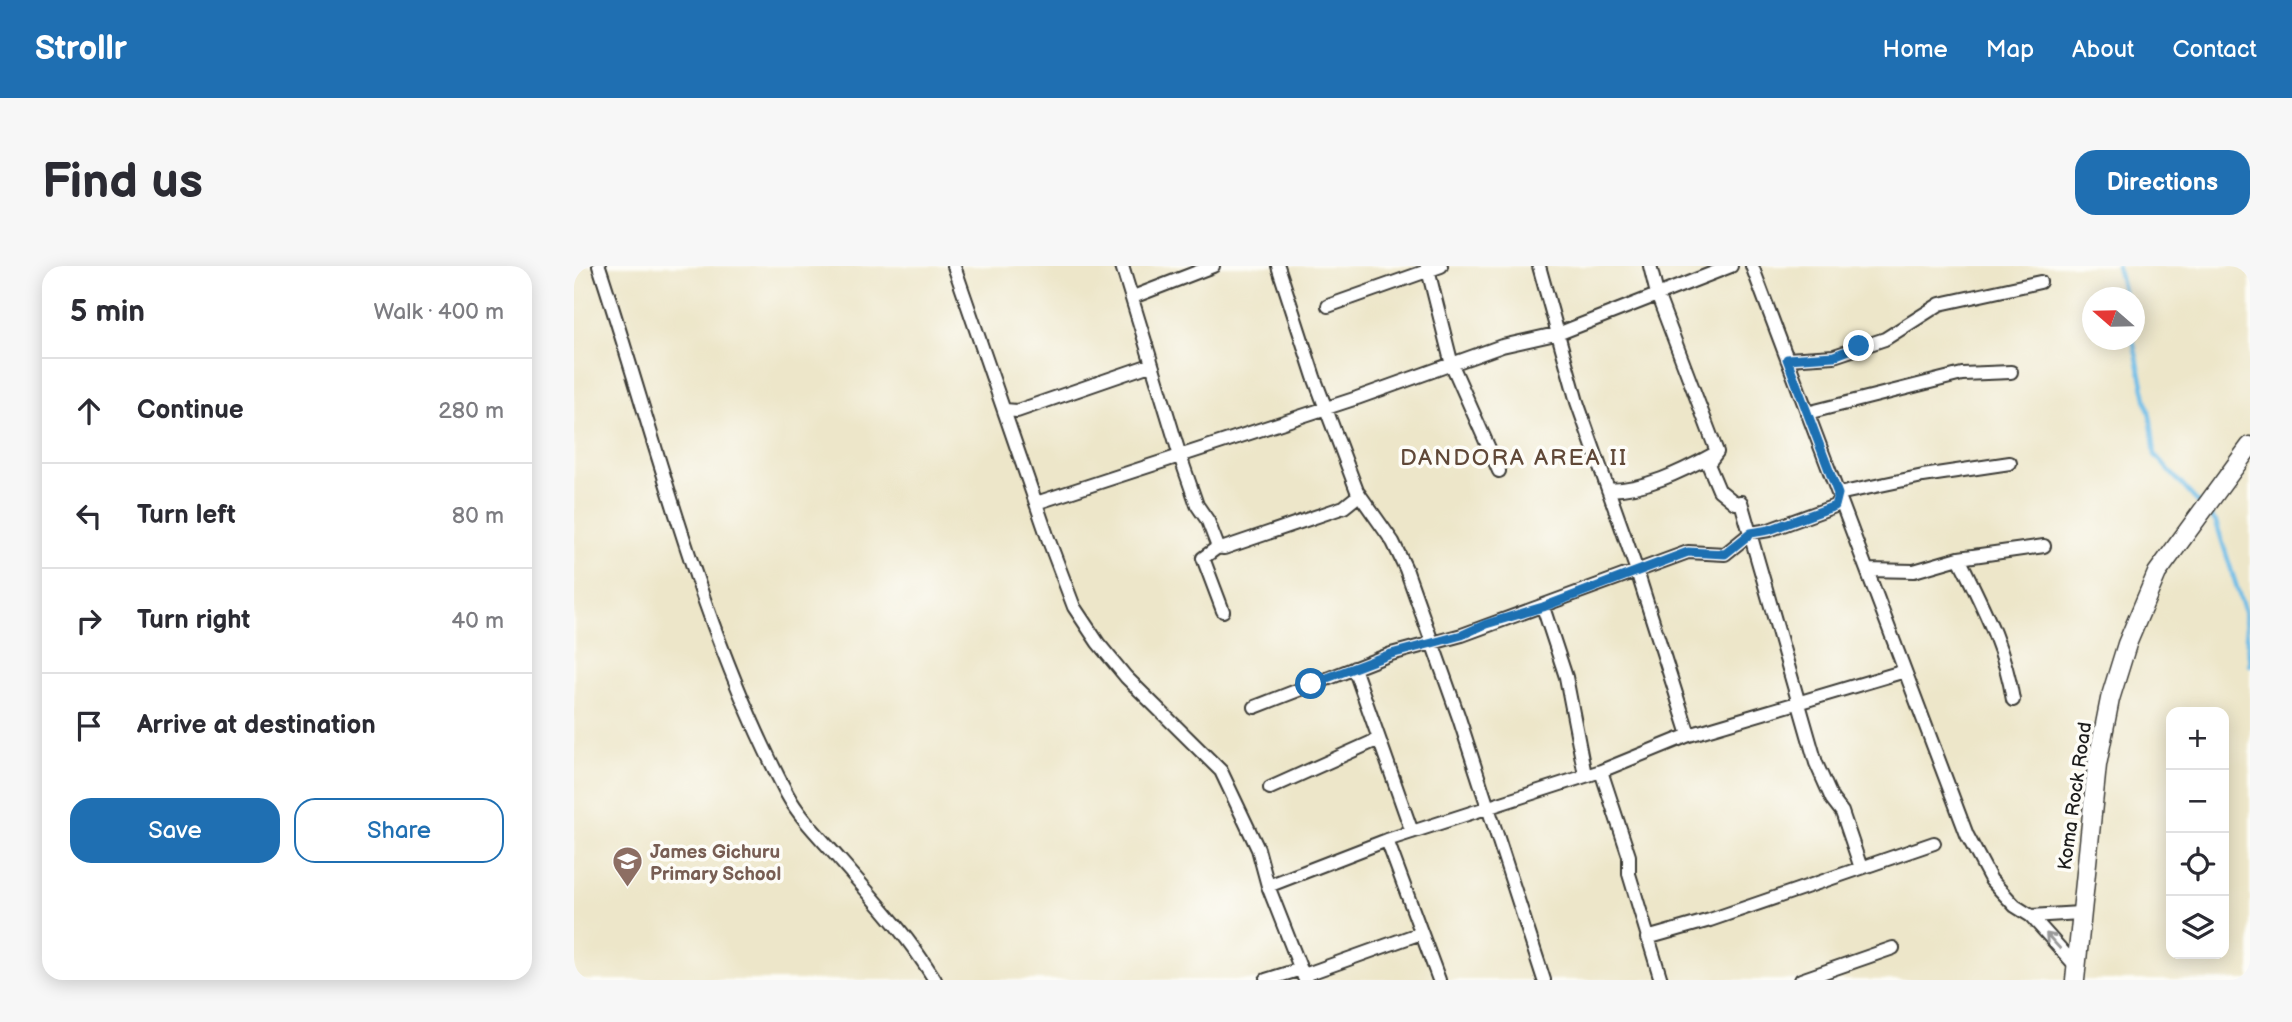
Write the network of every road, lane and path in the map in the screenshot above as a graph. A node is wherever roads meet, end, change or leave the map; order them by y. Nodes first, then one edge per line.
1 (599, 266) edge
2 (954, 266) edge
3 (1122, 266) edge
4 (1213, 266) edge
5 (1278, 266) edge
6 (1539, 266) edge
7 (1650, 266) edge
8 (1731, 266) edge
9 (1754, 266) edge
10 (1432, 267) edge
11 (2040, 282) dead end
12 (1657, 295) junction
13 (1133, 297) junction
14 (1328, 306) dead end
15 (1560, 333) junction
16 (1787, 359) junction
17 (1150, 365) junction
18 (1452, 365) junction
19 (2011, 372) dead end
20 (1327, 407) junction
21 (1005, 411) junction
22 (1807, 413) junction
23 (2250, 446) edge
24 (1717, 452) junction
25 (1180, 456) junction
26 (2010, 463) dead end
27 (1499, 471) dead end
28 (1608, 490) junction
29 (1838, 497) junction
30 (1354, 499) dead end
31 (1036, 503) junction
32 (1751, 533) junction
33 (2045, 546) dead end
34 (1218, 547) junction
35 (1959, 558) junction
36 (1867, 570) junction
37 (1637, 571) junction
38 (1543, 607) junction
39 (1223, 611) dead end
40 (1433, 643) junction
41 (1354, 668) junction
42 (1905, 671) junction
43 (2014, 700) dead end
44 (1799, 704) junction
45 (1255, 707) dead end
46 (1689, 735) junction
47 (1379, 739) junction
48 (1601, 771) junction
49 (1585, 775) junction
50 (1270, 788) dead end
51 (1488, 807) junction
52 (1412, 832) junction
53 (1387, 840) junction
54 (1934, 843) dead end
55 (1861, 868) junction
56 (1268, 886) junction
57 (2080, 913) junction
58 (2031, 916) junction
59 (1421, 933) junction
60 (1647, 938) junction
61 (1893, 948) dead end
62 (2075, 973) edge
63 (1303, 975) edge
64 (935, 980) edge
65 (1266, 980) edge
66 (1439, 980) edge
67 (1544, 980) edge
68 (1661, 980) edge
69 (1801, 980) edge

1 - 64 street
2 - 21 street
3 - 13 street
4 - 13 street
5 - 20 street
6 - 15 street
7 - 12 street
8 - 12 street
9 - 16 street
10 - 14 street
10 - 18 street
11 - 16 street
12 - 15 street
12 - 24 street
13 - 17 street
15 - 18 street
15 - 28 street
16 - 22 street
17 - 21 street
17 - 25 street
18 - 20 street
18 - 27 street
19 - 22 street
20 - 25 street
20 - 40 street
21 - 31 street
22 - 29 street
23 - 57 main road, Koma Rock Road
24 - 28 street
24 - 32 street
25 - 31 street
25 - 34 street
26 - 29 street
28 - 37 street
29 - 32 street
29 - 36 street
30 - 34 street
31 - 56 street
32 - 37 street
32 - 44 street
33 - 35 street
34 - 39 street
35 - 36 street
35 - 43 street
36 - 42 street
37 - 38 street
37 - 46 street
38 - 40 street
38 - 49 street
40 - 41 street
40 - 51 street
41 - 45 street
41 - 47 street
42 - 44 street
42 - 58 street
44 - 46 street
44 - 55 street
46 - 48 street
47 - 50 street
47 - 52 street
48 - 49 street
48 - 60 street
49 - 51 street
51 - 52 street
51 - 67 street
52 - 53 street
53 - 56 street
53 - 59 street
54 - 55 street
55 - 60 street
56 - 63 street
57 - 58 street
57 - 62 main road, Koma Rock Road
62 -> 58 street
59 - 63 street
59 - 66 street
60 - 68 street
61 - 69 street
63 - 65 street

